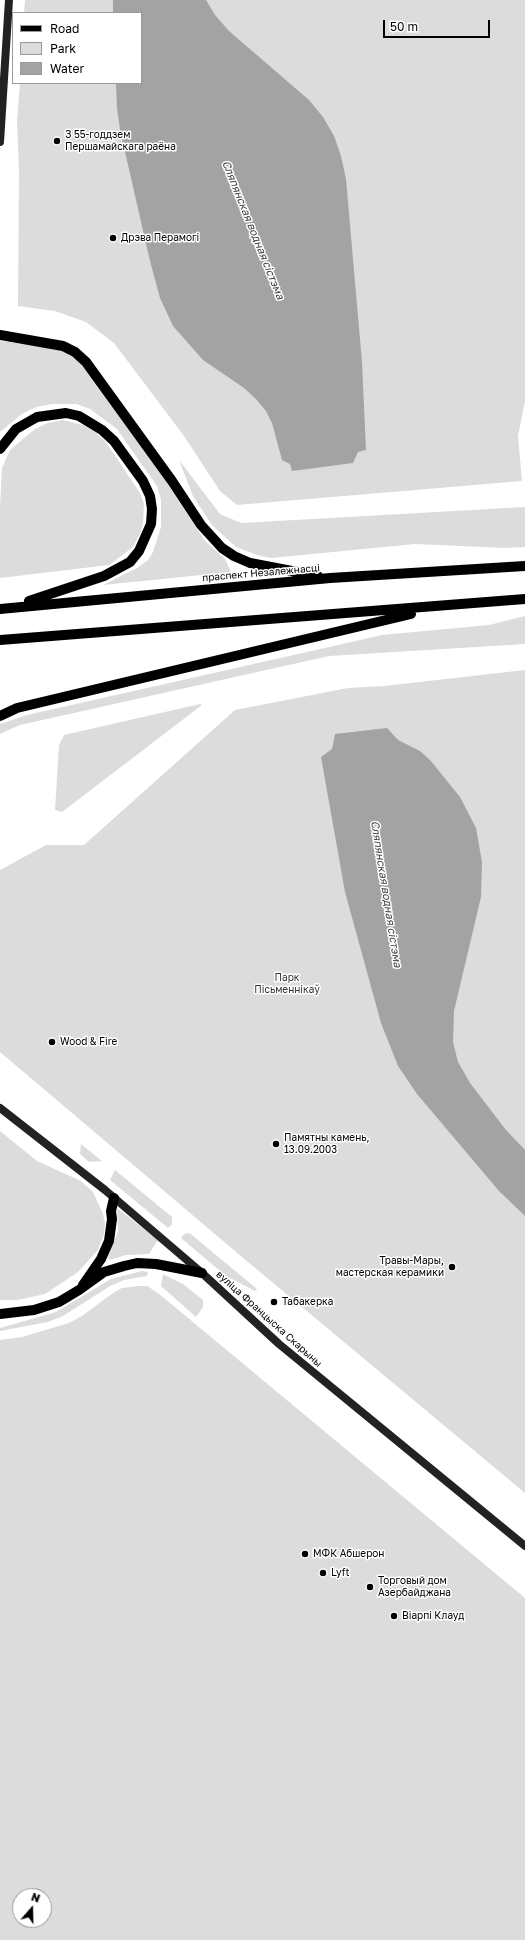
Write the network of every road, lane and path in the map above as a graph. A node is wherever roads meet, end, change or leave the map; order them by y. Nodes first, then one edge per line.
1 (9, 0) edge
2 (0, 142) edge
3 (0, 335) edge
4 (0, 448) edge
5 (525, 566) edge
6 (330, 578) junction
7 (525, 599) edge
8 (444, 606) junction
9 (12, 607) junction
10 (0, 609) edge
11 (0, 640) edge
12 (0, 716) edge
13 (0, 1108) edge
14 (114, 1198) junction
15 (202, 1273) junction
16 (79, 1290) junction
17 (0, 1314) edge
18 (525, 1546) edge

1 - 2 main road
3 - 6 main road
4 - 9 main road
5 - 6 main road, праспект Незалежнасці
6 - 9 main road, праспект Незалежнасці
7 - 8 main road
8 - 11 main road
8 - 12 main road
9 - 10 main road, праспект Незалежнасці
13 - 14 main road, вуліца Францыска Скарыны
14 - 15 main road, вуліца Францыска Скарыны
14 - 16 main road
15 - 16 main road
15 - 18 main road, вуліца Францыска Скарыны
16 - 17 main road

